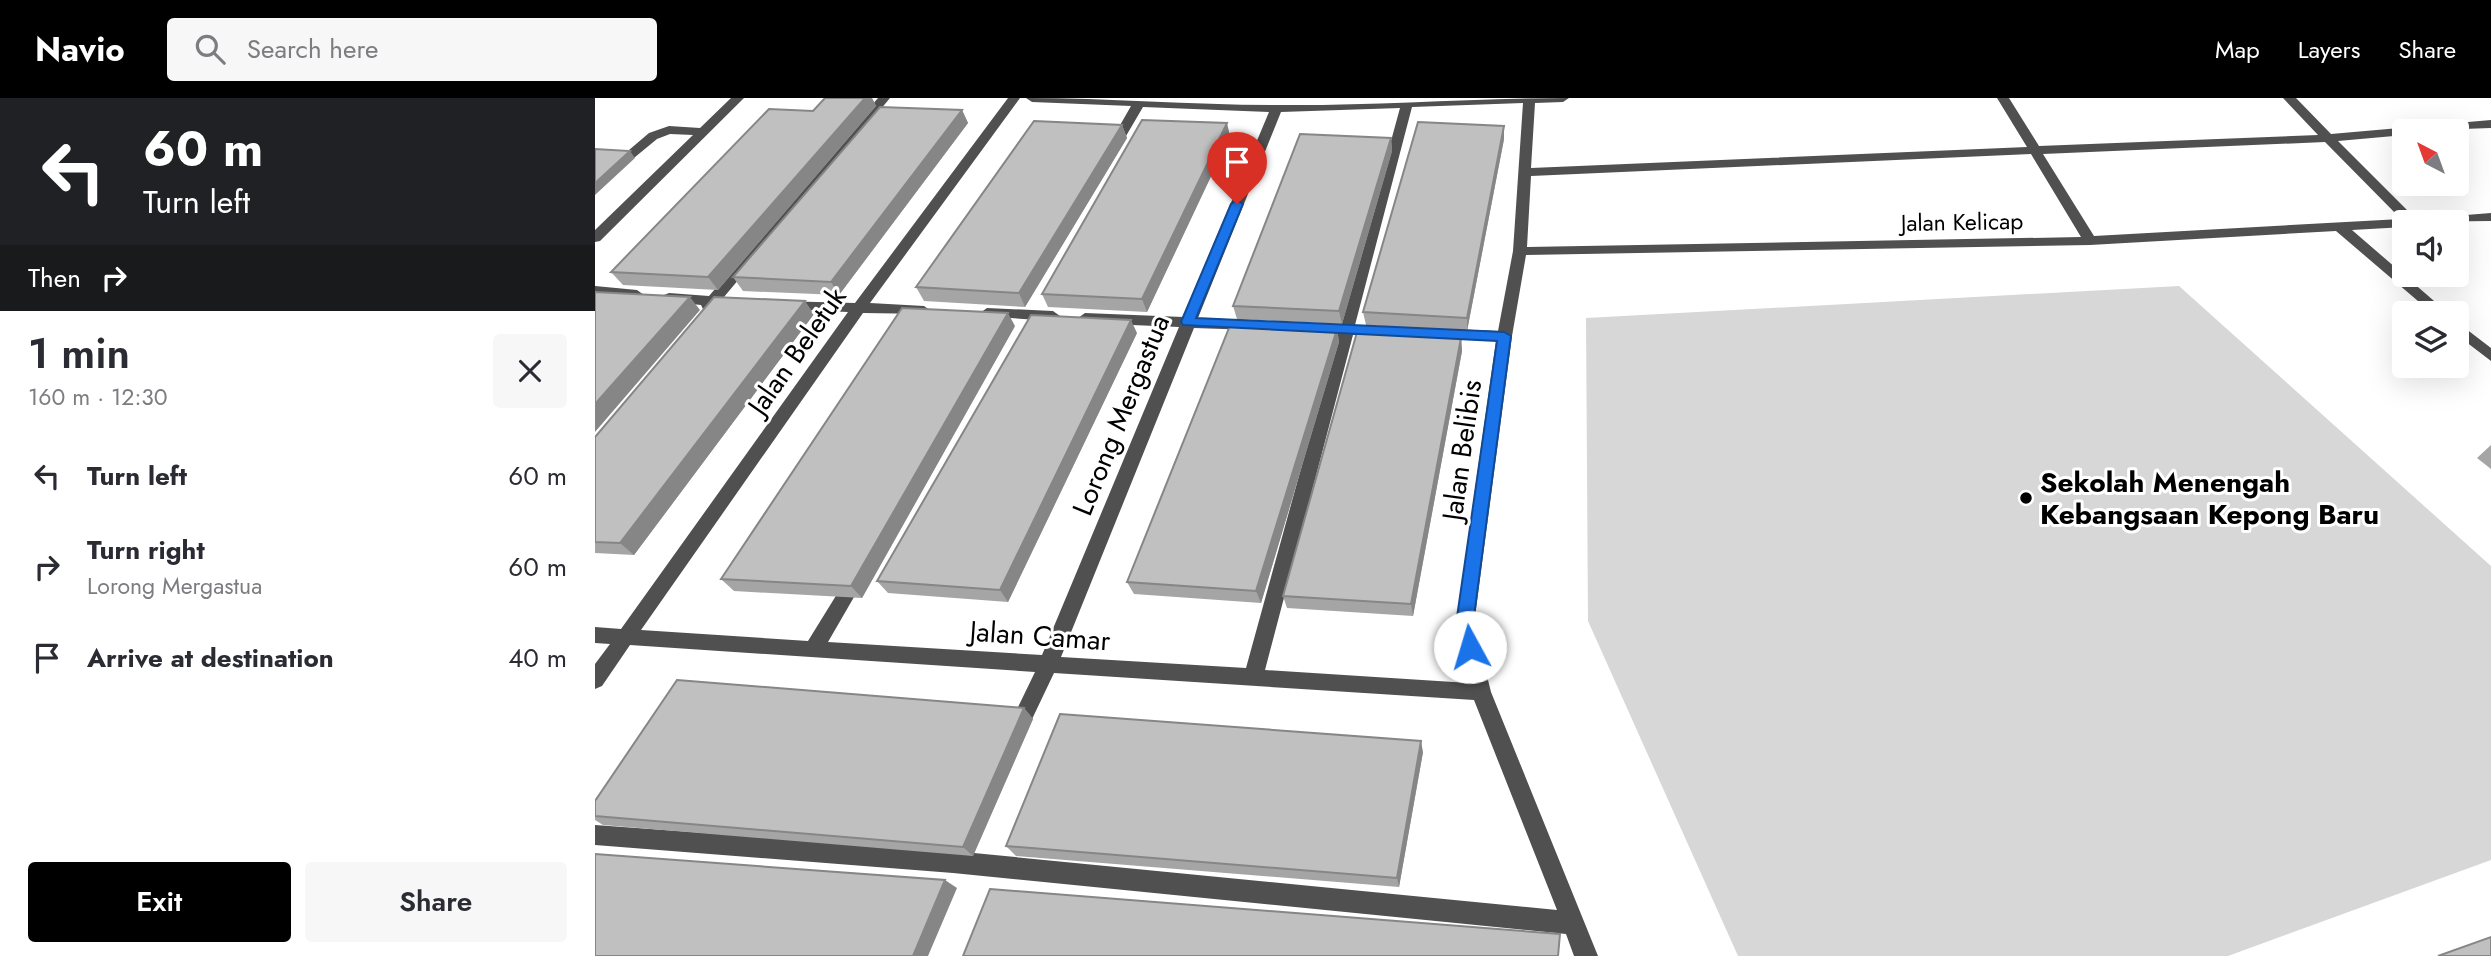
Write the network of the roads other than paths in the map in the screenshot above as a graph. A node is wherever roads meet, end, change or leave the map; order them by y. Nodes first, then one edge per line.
1 (738, 98) edge
2 (884, 98) edge
3 (1014, 98) edge
4 (1032, 98) edge
5 (1563, 98) edge
6 (2003, 98) edge
7 (2289, 98) edge
8 (1529, 99) edge
9 (1139, 103) junction
10 (1408, 104) junction
11 (1276, 109) junction
12 (2491, 124) edge
13 (704, 132) junction
14 (2328, 138) junction
15 (2035, 151) junction
16 (1105, 162) edge
17 (1525, 172) junction
18 (595, 186) edge
19 (2399, 210) edge
20 (2491, 217) edge
21 (2469, 219) edge
22 (595, 221) edge
23 (611, 222) junction
24 (2392, 224) edge
25 (2341, 228) junction
26 (595, 238) edge
27 (2090, 241) junction
28 (1520, 251) junction
29 (595, 291) edge
30 (712, 301) junction
31 (2427, 301) edge
32 (859, 308) junction
33 (938, 311) edge
34 (977, 313) edge
35 (1187, 322) junction
36 (694, 323) edge
37 (1345, 329) junction
38 (1504, 336) junction
39 (2469, 337) edge
40 (2491, 356) edge
41 (862, 569) edge
42 (595, 635) edge
43 (626, 637) junction
44 (813, 650) junction
45 (1048, 665) junction
46 (1253, 678) junction
47 (595, 680) edge
48 (1481, 692) junction
49 (1006, 751) edge
50 (595, 835) edge
51 (965, 838) edge
52 (953, 862) junction
53 (941, 886) edge
54 (1572, 923) junction
55 (1585, 956) edge

1 - 13 street
2 - 30 street
3 - 32 street, Jalan Beletuk
4 - 9 street
5 - 8 street
6 - 15 street
7 - 14 street
8 - 10 street
8 - 17 street, Jalan Belibis
9 - 11 street
9 - 16 street
10 - 11 street
10 - 37 street
11 - 35 street, Lorong Mergastua
12 - 14 street
13 - 18 street
13 - 23 street
14 - 15 street
14 - 19 street
15 - 17 street
15 - 27 street
17 - 28 street, Jalan Belibis
20 - 21 street
22 - 23 street
23 - 26 street
24 - 25 street, Jalan Kelicap
25 - 27 street, Jalan Kelicap
25 - 31 street
27 - 28 street, Jalan Kelicap
28 - 38 street, Jalan Belibis
29 - 30 street
30 - 32 street
30 - 36 street
32 - 33 street
32 - 43 street, Jalan Beletuk
34 - 35 street
35 - 37 street
35 - 45 street, Lorong Mergastua
37 - 38 street
37 - 46 street
38 - 48 street, Jalan Belibis
39 - 40 street
41 - 44 street
42 - 43 street, Jalan Camar
43 - 44 street, Jalan Camar
43 - 47 street, Jalan Beletuk
44 - 45 street, Jalan Camar
45 - 46 street, Jalan Camar
45 - 49 street, Lorong Mergastua
46 - 48 street, Jalan Camar
48 - 54 street, Jalan Belibis
50 - 52 street
51 - 52 street
52 - 53 street
52 - 54 street
54 - 55 street, Jalan Belibis

